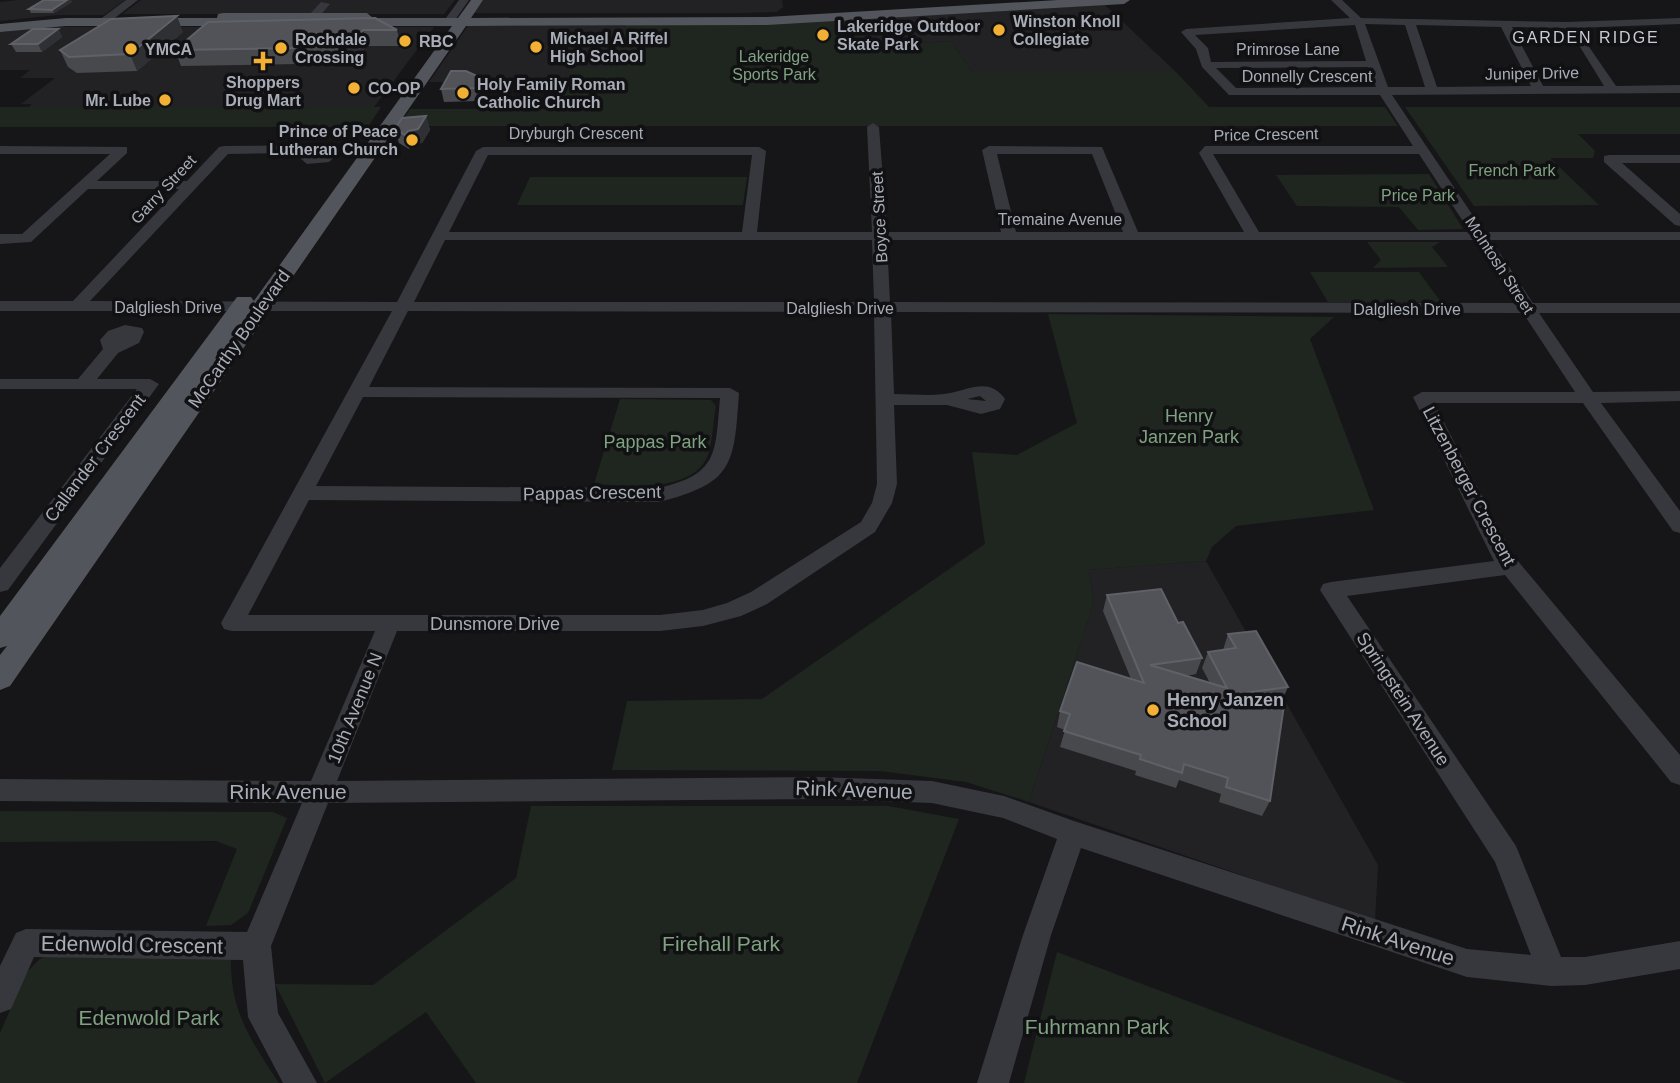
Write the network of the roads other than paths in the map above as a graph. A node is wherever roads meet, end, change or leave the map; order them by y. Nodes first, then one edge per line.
1 (133, 0) edge
2 (464, 0) edge
3 (477, 0) edge
4 (1051, 0) edge
5 (1124, 0) edge
6 (1336, 0) edge
7 (325, 4) dead end
8 (968, 5) edge
9 (313, 17) junction
10 (106, 20) junction
11 (456, 20) junction
12 (1361, 21) junction
13 (1680, 21) edge
14 (1409, 22) junction
15 (1656, 22) junction
16 (1505, 24) junction
17 (0, 25) edge
18 (1567, 25) junction
19 (1670, 31) dead end
20 (1371, 64) junction
21 (1206, 65) junction
22 (1611, 88) junction
23 (1538, 89) junction
24 (1680, 89) edge
25 (1432, 91) junction
26 (1384, 92) junction
27 (873, 127) dead end
28 (0, 150) edge
29 (15, 150) junction
30 (298, 150) dead end
31 (1424, 150) junction
32 (1680, 159) edge
33 (0, 162) edge
34 (85, 185) junction
35 (192, 185) junction
36 (1680, 222) edge
37 (440, 236) junction
38 (1010, 236) junction
39 (1132, 236) junction
40 (1254, 236) junction
41 (1481, 236) junction
42 (1680, 236) edge
43 (749, 237) junction
44 (881, 237) junction
45 (0, 239) edge
46 (0, 306) edge
47 (78, 306) junction
48 (251, 306) junction
49 (400, 307) junction
50 (880, 308) junction
51 (1680, 308) edge
52 (1529, 309) junction
53 (112, 349) dead end
54 (83, 384) junction
55 (4, 388) edge
56 (356, 392) junction
57 (1680, 396) edge
58 (1588, 398) junction
59 (884, 399) junction
60 (947, 400) dead end
61 (301, 493) junction
62 (1680, 526) edge
63 (1511, 567) junction
64 (0, 584) edge
65 (389, 624) junction
66 (0, 637) edge
67 (0, 678) edge
68 (1680, 774) edge
69 (0, 790) edge
70 (321, 792) junction
71 (1073, 833) junction
72 (256, 946) junction
73 (1680, 955) edge
74 (1551, 972) junction
75 (0, 998) edge
76 (302, 1083) edge
77 (993, 1083) edge

1 - 10 street
2 - 11 street, McCarthy Boulevard
3 - 11 main road, McCarthy Boulevard
4 - 8 main road
5 - 8 main road
6 - 12 street
7 - 9 street
8 - 11 main road
9 - 10 main road
9 - 11 main road
10 - 11 main road
10 - 17 main road
11 - 48 main road, McCarthy Boulevard
12 - 14 street
12 - 20 street, McIntosh Street
12 - 21 street, Donnelly Crescent
13 - 15 street
14 - 16 street
14 - 25 street
15 - 18 street
15 - 19 street
16 - 18 street
16 - 23 street
18 - 22 street
20 - 21 street, Primrose Lane
20 - 26 street, McIntosh Street
21 - 26 street, Donnelly Crescent
22 - 23 street, Juniper Drive
22 - 24 street, Juniper Drive
23 - 25 street, Juniper Drive
25 - 26 street, Juniper Drive
26 - 31 street, McIntosh Street
27 - 44 street, Boyce Street
28 - 29 street
29 - 33 street
29 - 34 street
30 - 35 street, Garry Street
31 - 40 street, Price Crescent
31 - 41 street, McIntosh Street
32 - 36 street
34 - 35 street
34 - 45 street
35 - 47 street, Garry Street
37 - 43 street, Tremaine Avenue
37 - 43 street, Dryburgh Crescent
37 - 49 street, Dryburgh Crescent
38 - 39 street, Tremaine Avenue
38 - 39 street
38 - 44 street, Tremaine Avenue
39 - 40 street, Tremaine Avenue
40 - 41 street, Tremaine Avenue
41 - 42 street, Tremaine Avenue
41 - 52 street, McIntosh Street
43 - 44 street, Tremaine Avenue
44 - 50 street, Boyce Street
46 - 47 street, Dalgliesh Drive
47 - 48 street, Dalgliesh Drive
48 - 49 street, Dalgliesh Drive
48 - 66 main road, McCarthy Boulevard
48 - 67 main road, McCarthy Boulevard
49 - 50 street, Dalgliesh Drive
49 - 56 street, Dunsmore Drive
50 - 52 street, Dalgliesh Drive
50 - 59 street, Dunsmore Drive
51 - 52 street, Dalgliesh Drive
52 - 58 street, McIntosh Street
53 - 54 street
54 - 55 street, Callander Crescent
54 - 64 street, Callander Crescent
56 - 61 street, Dunsmore Drive
56 - 61 street, Pappas Crescent
57 - 58 street, Litzenberger Crescent
58 - 62 street, McIntosh Street
58 - 63 street, Litzenberger Crescent
59 - 60 street
59 - 65 street, Dunsmore Drive
61 - 65 street, Dunsmore Drive
63 - 68 street, Litzenberger Crescent
63 - 74 street, Springstein Avenue
65 - 70 street, 10th Avenue N
69 - 70 street, Rink Avenue
70 - 71 street, Rink Avenue
70 - 72 street
71 - 74 street, Rink Avenue
71 - 77 street
72 - 75 street, Edenwold Crescent
72 - 76 street
73 - 74 street, Rink Avenue

